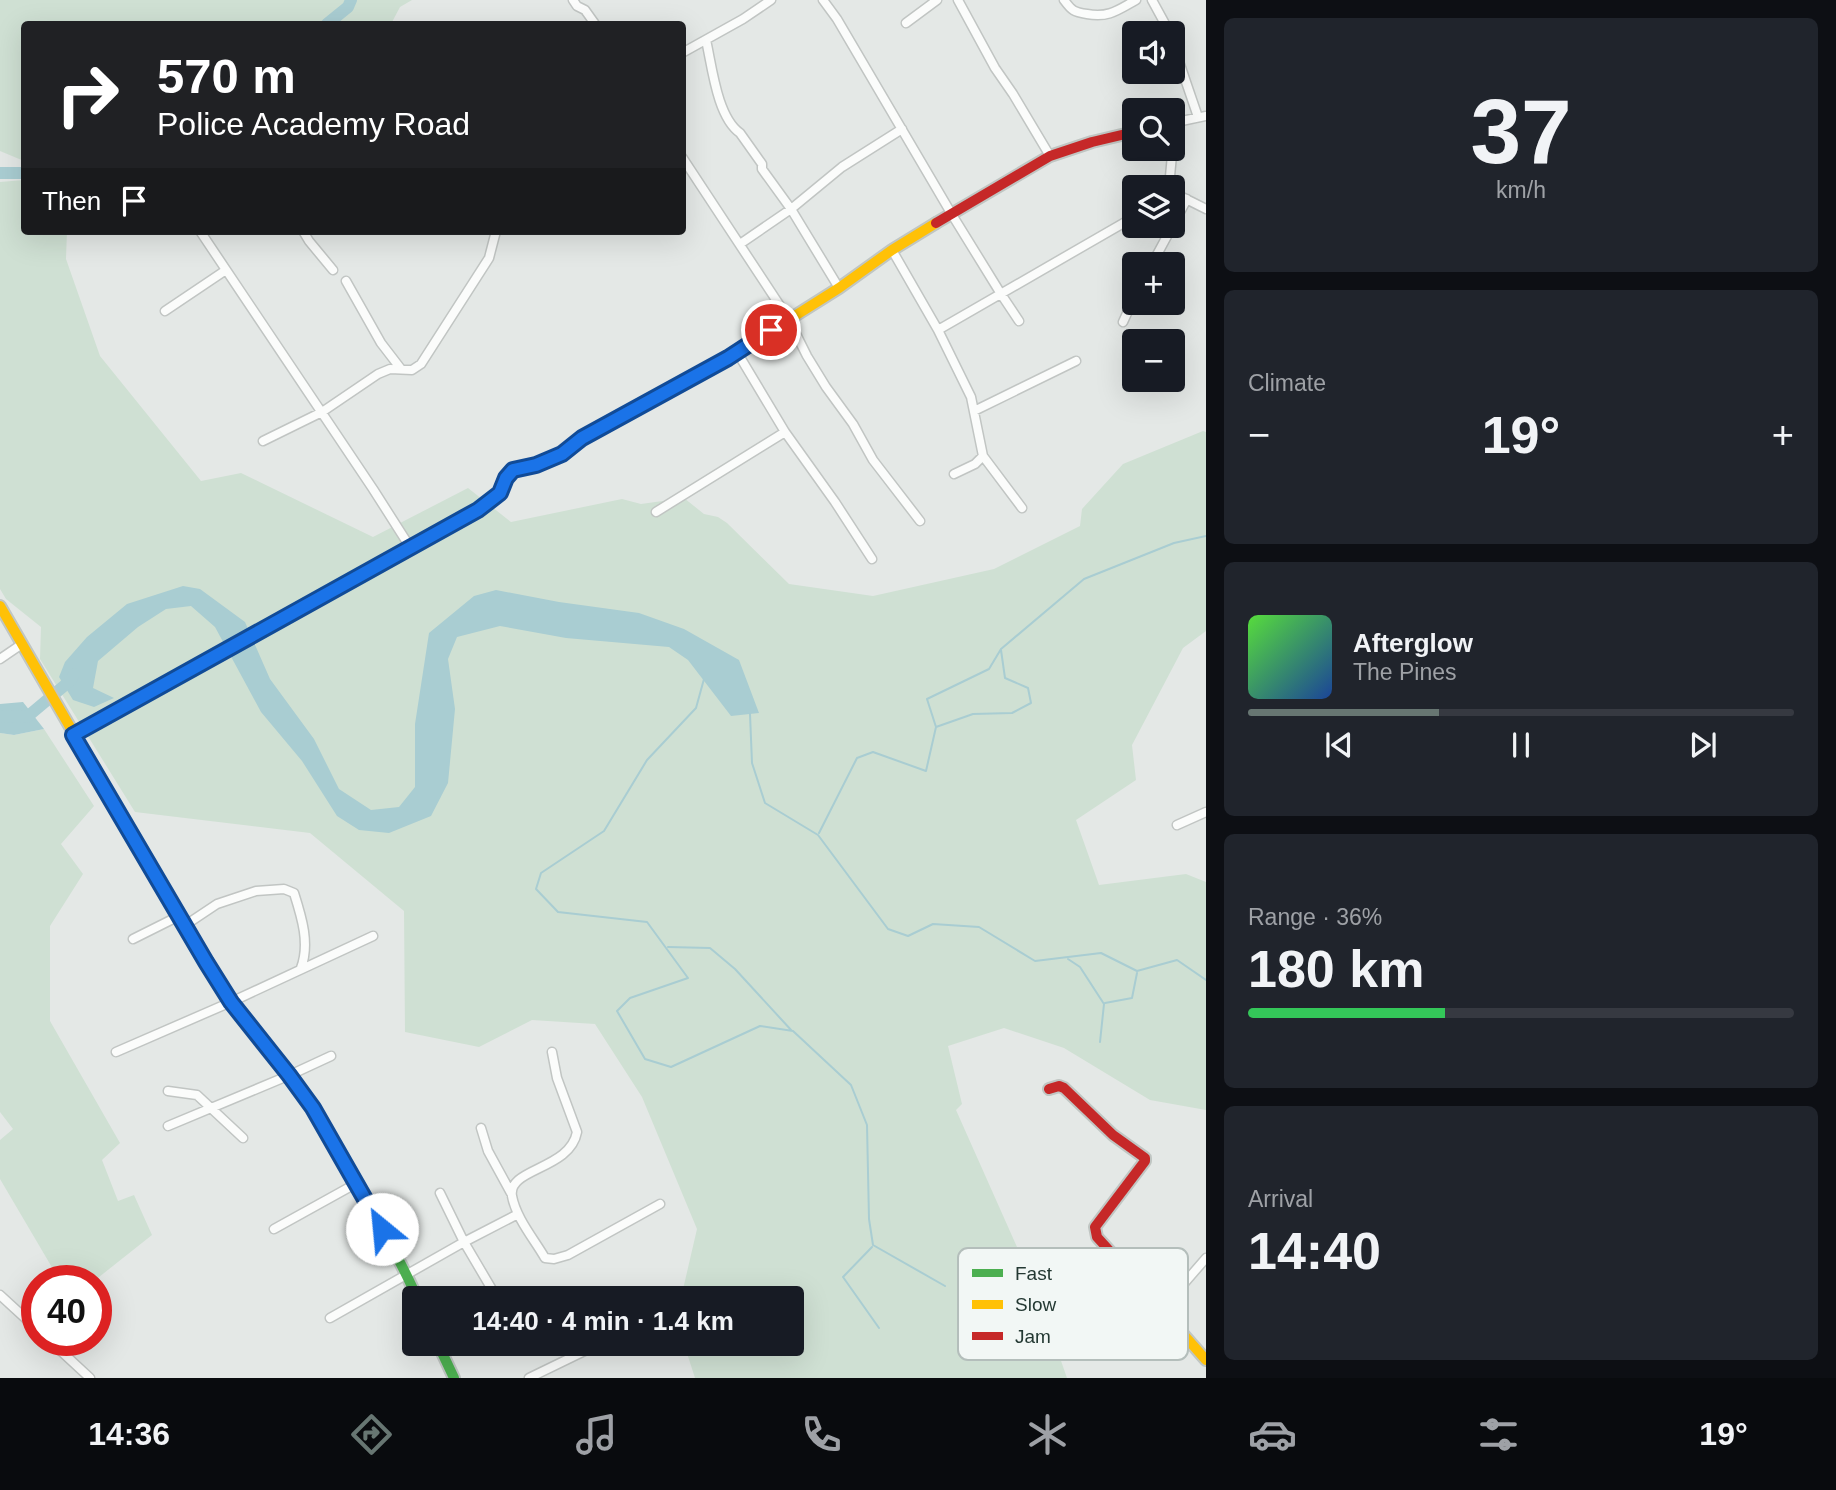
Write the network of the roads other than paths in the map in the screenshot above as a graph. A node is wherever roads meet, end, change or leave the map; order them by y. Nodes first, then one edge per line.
1 (573, 0) edge
2 (771, 0) edge
3 (823, 0) edge
4 (937, 0) edge
5 (958, 0) edge
6 (1064, 0) edge
7 (1136, 0) edge
8 (1152, 0) edge
9 (593, 21) edge
10 (1163, 21) edge
11 (906, 23) dead end
12 (706, 40) junction
13 (686, 51) edge
14 (1185, 74) edge
15 (1202, 117) edge
16 (902, 129) junction
17 (1122, 135) edge
18 (1050, 156) junction
19 (686, 165) edge
20 (1187, 199) joint
21 (791, 209) junction
22 (1206, 209) edge
23 (951, 213) junction
24 (1122, 224) edge
25 (203, 235) edge
26 (305, 235) edge
27 (495, 235) edge
28 (740, 244) junction
29 (892, 250) junction
30 (1158, 252) edge
31 (226, 270) junction
32 (333, 270) dead end
33 (346, 281) dead end
34 (839, 288) junction
35 (1000, 294) junction
36 (165, 311) dead end
37 (1126, 315) edge
38 (789, 318) junction
39 (1019, 321) dead end
40 (1123, 322) dead end
41 (938, 330) junction
42 (737, 352) junction
43 (1076, 361) dead end
44 (401, 369) junction
45 (974, 411) junction
46 (322, 412) junction
47 (785, 432) junction
48 (262, 441) dead end
49 (983, 456) junction
50 (954, 474) dead end
51 (1022, 508) dead end
52 (656, 512) dead end
53 (920, 522) dead end
54 (410, 547) junction
55 (872, 559) dead end
56 (0, 606) edge
57 (22, 644) junction
58 (0, 659) edge
59 (73, 735) junction
60 (1206, 812) edge
61 (1177, 824) dead end
62 (181, 921) junction
63 (373, 936) dead end
64 (133, 939) dead end
65 (301, 968) junction
66 (231, 1002) junction
67 (116, 1052) dead end
68 (552, 1052) dead end
69 (331, 1056) dead end
70 (289, 1075) junction
71 (1049, 1089) dead end
72 (168, 1091) dead end
73 (209, 1107) junction
74 (168, 1126) dead end
75 (481, 1128) dead end
76 (243, 1138) dead end
77 (357, 1183) junction
78 (440, 1193) dead end
79 (511, 1193) junction
80 (660, 1204) dead end
81 (518, 1214) junction
82 (274, 1229) dead end
83 (464, 1242) junction
84 (1107, 1248) edge
85 (1206, 1258) edge
86 (407, 1275) junction
87 (1188, 1279) edge
88 (412, 1286) edge
89 (490, 1286) edge
90 (0, 1295) edge
91 (21, 1314) edge
92 (330, 1318) dead end
93 (1188, 1339) edge
94 (66, 1356) edge
95 (444, 1356) edge
96 (574, 1356) edge
97 (1206, 1360) edge
98 (90, 1378) edge
99 (454, 1378) edge
100 (529, 1378) edge

1 - 9 street
2 - 12 street
3 - 16 street
4 - 11 street
5 - 18 street
6 - 7 street
8 - 10 street
12 - 13 street
12 - 21 street
14 - 15 street
16 - 21 street
16 - 23 street
17 - 18 street
18 - 23 street
19 - 28 street
20 - 22 street
20 - 30 street
21 - 28 street
21 - 34 street
23 - 29 street
23 - 35 street
24 - 35 street
25 - 31 street
26 - 32 street
27 - 44 street
28 - 38 street
29 - 34 street
29 - 41 street
31 - 36 street
31 - 46 street
33 - 44 street
34 - 38 street
35 - 39 street
35 - 41 street
37 - 40 street
38 - 42 street
38 - 53 street
41 - 45 street
42 - 47 street
42 - 54 street
43 - 45 street
44 - 46 street
45 - 49 street
46 - 48 street
46 - 54 street
47 - 52 street
47 - 55 street
49 - 50 street
49 - 51 street
54 - 59 street
56 - 57 street
57 - 58 street
57 - 59 street
59 - 62 street
60 - 61 street
62 - 64 street
62 - 65 street
62 - 66 street
63 - 65 street
65 - 66 street
66 - 67 street
66 - 70 street
68 - 79 street
69 - 70 street
70 - 73 street
70 - 77 street
71 - 84 street
72 - 73 street
73 - 74 street
73 - 76 street
75 - 79 street
77 - 82 street
77 - 86 street
78 - 83 street
79 - 81 street
80 - 81 street
81 - 83 street
83 - 86 street
83 - 89 street
85 - 87 street
86 - 88 street
86 - 92 street
90 - 91 street
93 - 97 street
94 - 98 street
95 - 99 street
96 - 100 street

